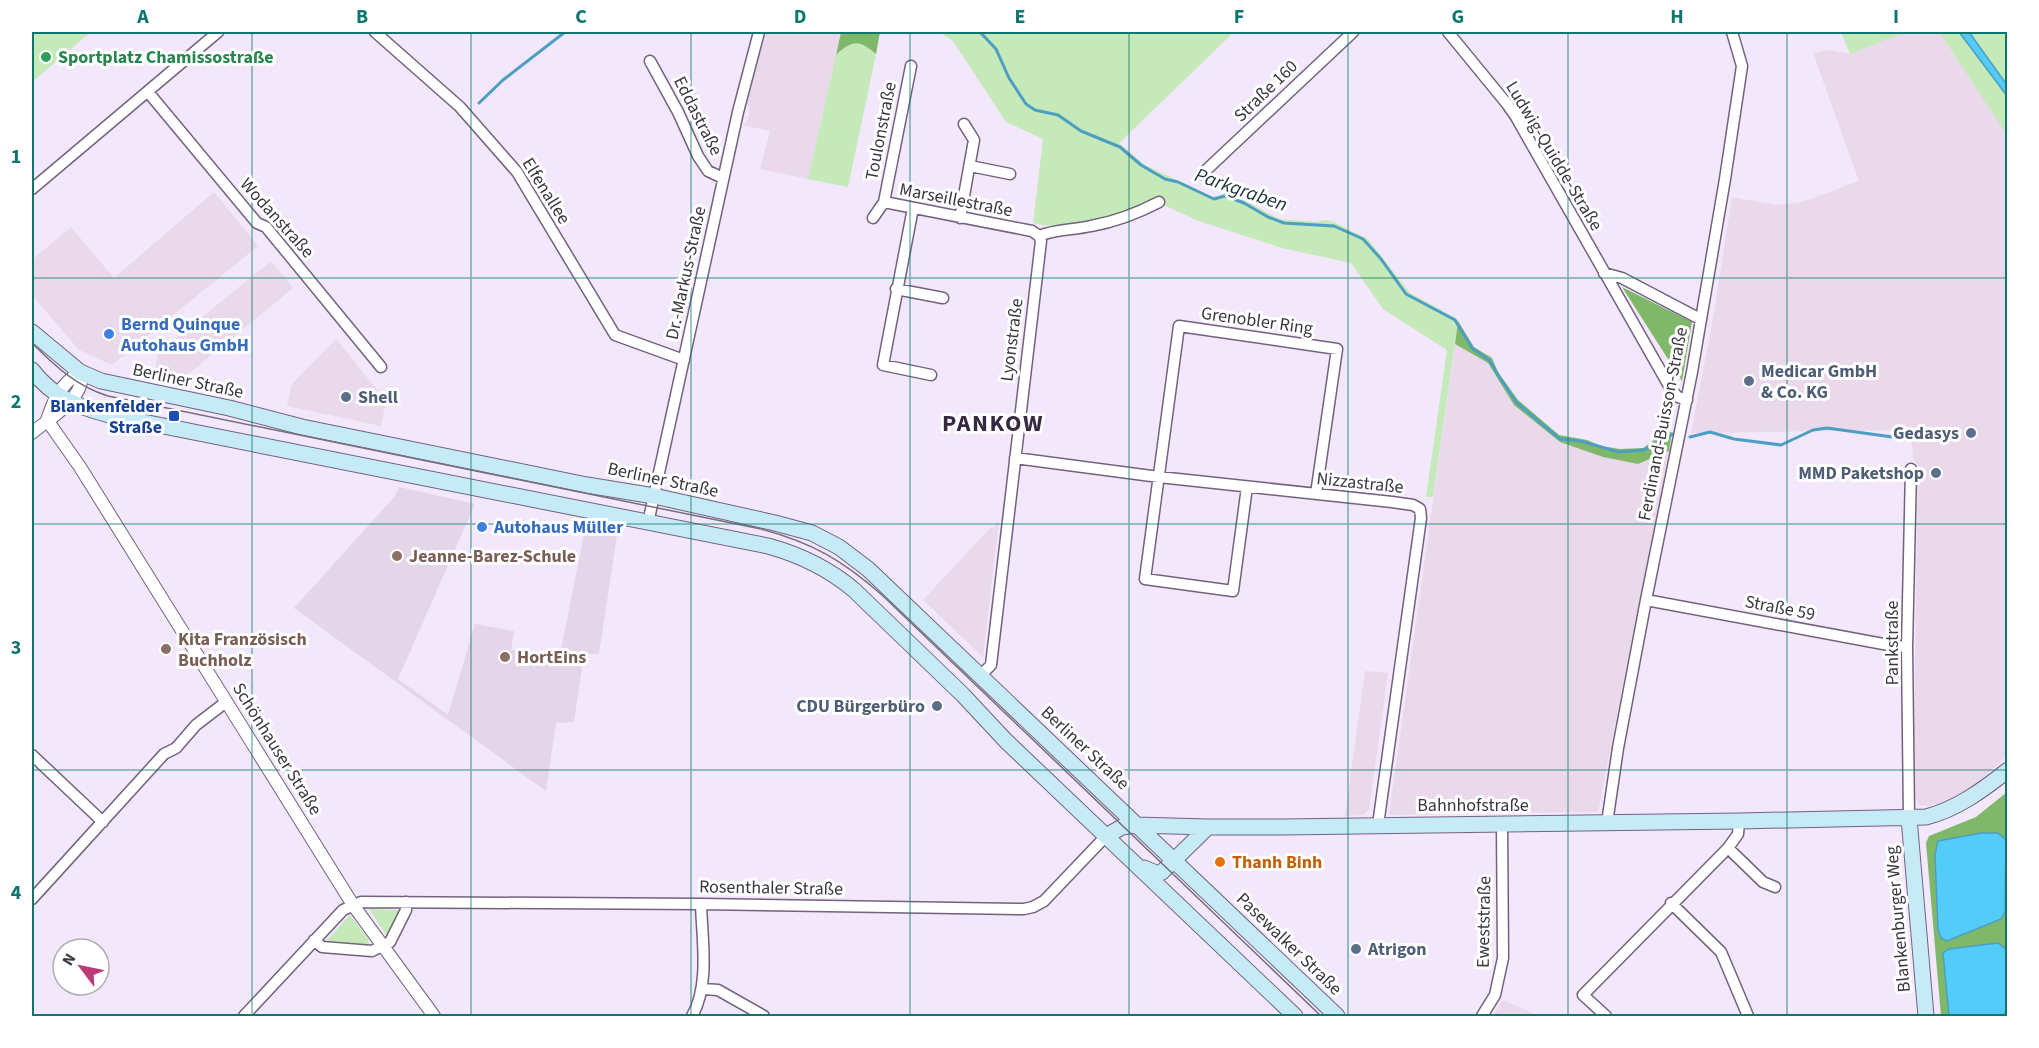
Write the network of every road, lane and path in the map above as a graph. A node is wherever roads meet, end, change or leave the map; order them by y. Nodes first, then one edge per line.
1 (218, 32) edge
2 (375, 32) edge
3 (759, 32) edge
4 (1353, 32) edge
5 (1448, 32) edge
6 (1732, 32) edge
7 (650, 61) dead end
8 (911, 66) dead end
9 (148, 92) junction
10 (964, 124) dead end
11 (970, 166) junction
12 (1010, 174) dead end
13 (1202, 174) dead end
14 (723, 178) junction
15 (32, 189) edge
16 (884, 202) junction
17 (1159, 202) dead end
18 (913, 208) junction
19 (873, 218) dead end
20 (960, 218) junction
21 (1039, 236) junction
22 (1604, 273) junction
23 (896, 289) junction
24 (943, 298) dead end
25 (1701, 319) junction
26 (32, 332) edge
27 (684, 360) junction
28 (381, 367) dead end
29 (32, 370) edge
30 (80, 372) junction
31 (931, 375) dead end
32 (63, 398) junction
33 (1687, 400) junction
34 (47, 420) junction
35 (32, 433) edge
36 (1015, 458) junction
37 (1911, 469) dead end
38 (1159, 477) junction
39 (1247, 487) junction
40 (1316, 495) junction
41 (654, 496) junction
42 (648, 523) junction
43 (1646, 600) junction
44 (1907, 647) junction
45 (981, 676) junction
46 (226, 702) junction
47 (32, 755) edge
48 (2007, 770) edge
49 (1909, 818) junction
50 (1739, 821) junction
51 (103, 822) junction
52 (1607, 823) junction
53 (1502, 824) junction
54 (1136, 825) junction
55 (1378, 825) junction
56 (1208, 827) junction
57 (1106, 836) junction
58 (1728, 848) junction
59 (1175, 861) junction
60 (1138, 865) junction
61 (1775, 887) dead end
62 (32, 899) edge
63 (406, 902) junction
64 (1671, 903) junction
65 (701, 904) junction
66 (353, 905) junction
67 (314, 940) junction
68 (382, 946) junction
69 (1299, 981) junction
70 (703, 989) junction
71 (1279, 1000) junction
72 (244, 1017) edge
73 (434, 1017) edge
74 (692, 1017) edge
75 (764, 1017) edge
76 (1295, 1017) edge
77 (1337, 1017) edge
78 (1482, 1017) edge
79 (1606, 1017) edge
80 (1748, 1017) edge
81 (1926, 1017) edge

1 - 9 street
2 - 27 street, Elfenallee
3 - 14 street, Dr.-Markus-Straße
4 - 13 street, Straße 160
5 - 22 street, Ludwig-Quidde-Straße
6 - 25 street, Ferdinand-Buisson-Straße
7 - 14 street, Eddastraße
8 - 16 street, Toulonstraße
9 - 15 street
9 - 28 street, Wodanstraße
10 - 11 street
11 - 12 street
11 - 20 street
14 - 27 street, Dr.-Markus-Straße
16 - 18 street, Marseillestraße
16 - 19 street, Marseillestraße
17 - 21 street
18 - 20 street, Marseillestraße
18 - 23 street
20 - 21 street, Marseillestraße
21 - 36 street, Lyonstraße
22 - 25 street
22 - 33 street, Ludwig-Quidde-Straße
23 - 24 street
23 - 31 street
25 - 33 street, Ferdinand-Buisson-Straße
26 - 30 main road, Berliner Straße
27 - 41 street, Dr.-Markus-Straße
29 - 32 main road
30 - 32 street
30 - 41 main road, Berliner Straße
32 - 34 street
32 - 42 main road
33 - 43 street, Ferdinand-Buisson-Straße
34 - 35 street
34 - 46 street, Schönhauser Straße
36 - 38 street, Nizzastraße
36 - 45 street, Lyonstraße
37 - 44 street, Pankstraße
38 - 39 street, Nizzastraße
38 - 39 street
38 - 40 street, Grenobler Ring
39 - 40 street, Nizzastraße
40 - 55 street, Nizzastraße
41 - 42 street, Dr.-Markus-Straße
41 - 45 main road, Berliner Straße
42 - 57 main road
43 - 44 street, Straße 59
43 - 52 street, Ferdinand-Buisson-Straße
44 - 49 street, Pankstraße
45 - 54 main road, Berliner Straße
46 - 51 street
46 - 66 street, Schönhauser Straße
47 - 51 street
48 - 49 main road, Bahnhofstraße
49 - 50 main road, Bahnhofstraße
49 - 81 main road, Blankenburger Weg
50 - 52 main road, Bahnhofstraße
50 - 58 street
51 - 62 street
52 - 53 main road, Bahnhofstraße
53 - 55 main road, Bahnhofstraße
53 - 78 street, Eweststraße
54 - 56 main road, Bahnhofstraße
54 - 57 main road
54 - 59 main road, Pasewalker Straße
55 - 56 main road, Bahnhofstraße
56 - 59 main road
57 - 60 main road
57 - 65 street, Rosenthaler Straße
58 - 61 street
58 - 64 street
59 - 60 main road
59 - 69 main road, Pasewalker Straße
60 - 71 main road
63 - 65 street, Rosenthaler Straße
63 - 66 street, Rosenthaler Straße
63 - 68 street
64 - 79 street
64 - 80 street
65 - 70 street
66 - 67 street
66 - 68 street, Schönhauser Straße
67 - 68 street
67 - 72 street
68 - 73 street, Schönhauser Straße
69 - 71 main road
69 - 77 main road, Pasewalker Straße
70 - 74 street
70 - 75 street
71 - 76 main road

